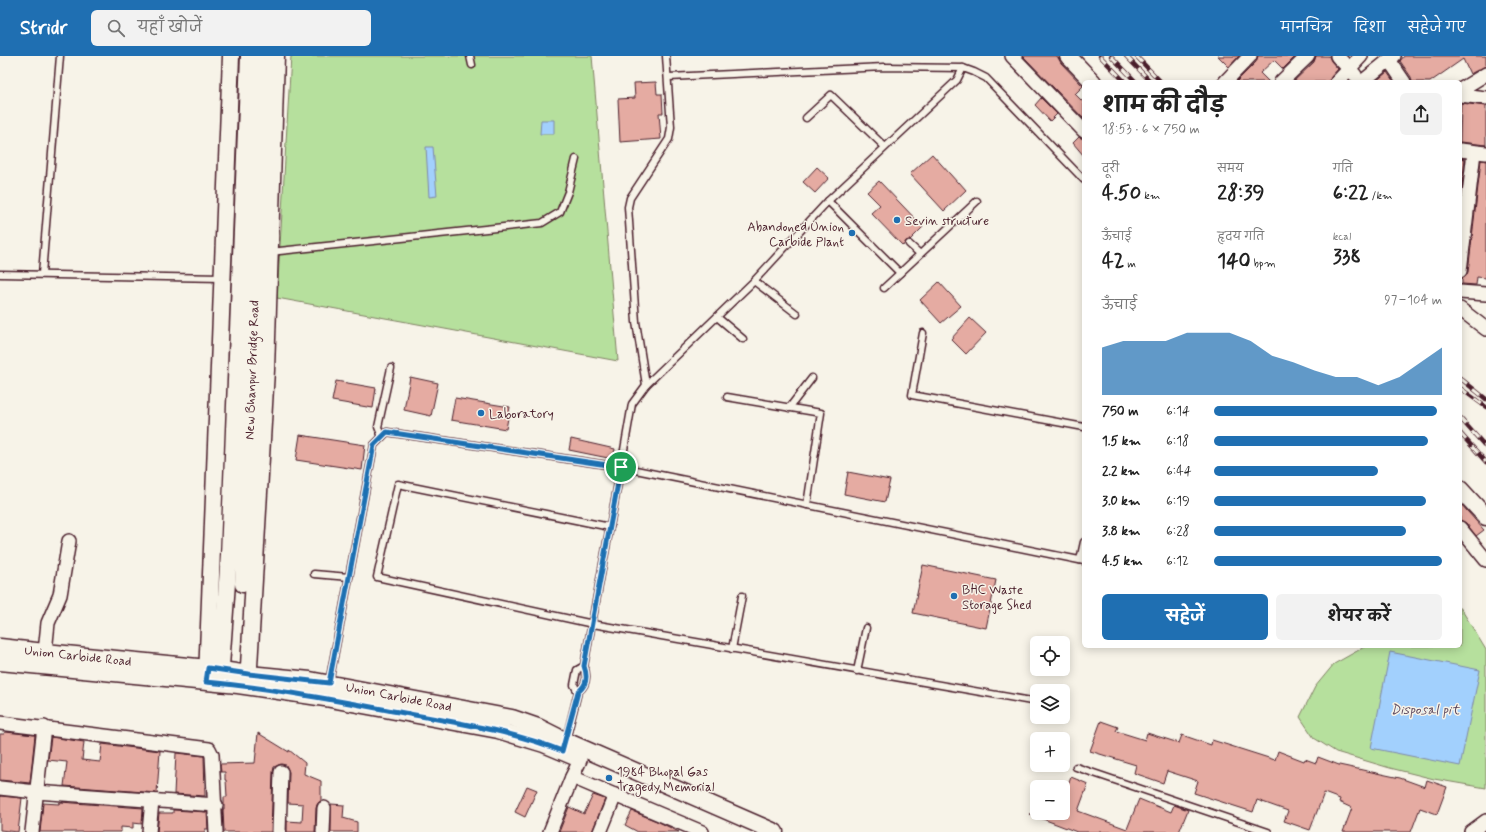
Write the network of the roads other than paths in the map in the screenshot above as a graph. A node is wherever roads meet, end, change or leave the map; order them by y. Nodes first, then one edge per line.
1 (60, 56) edge
2 (231, 56) edge
3 (249, 56) edge
4 (264, 56) edge
5 (276, 56) edge
6 (470, 56) edge
7 (666, 56) edge
8 (1012, 56) edge
9 (1068, 56) edge
10 (1250, 56) edge
11 (1308, 56) edge
12 (1337, 56) edge
13 (1362, 56) edge
14 (1392, 58) edge
15 (472, 65) dead end
16 (963, 68) junction
17 (1350, 69) junction
18 (1486, 74) edge
19 (669, 77) junction
20 (1091, 80) edge
21 (1227, 80) edge
22 (1283, 80) edge
23 (1339, 80) edge
24 (1360, 80) edge
25 (1364, 80) edge
26 (1403, 80) edge
27 (1462, 89) edge
28 (1462, 95) edge
29 (1486, 98) edge
30 (806, 118) dead end
31 (1082, 129) edge
32 (885, 147) junction
33 (1462, 150) edge
34 (1480, 152) edge
35 (576, 159) dead end
36 (1082, 178) edge
37 (828, 201) junction
38 (977, 201) dead end
39 (909, 244) dead end
40 (269, 252) junction
41 (920, 254) junction
42 (1462, 254) edge
43 (900, 273) junction
44 (0, 274) edge
45 (42, 274) junction
46 (222, 278) junction
47 (754, 282) junction
48 (884, 288) dead end
49 (1462, 292) edge
50 (1486, 294) edge
51 (1462, 311) edge
52 (797, 314) dead end
53 (717, 317) junction
54 (1486, 329) edge
55 (923, 333) dead end
56 (743, 339) dead end
57 (391, 368) dead end
58 (812, 378) dead end
59 (646, 384) junction
60 (727, 397) dead end
61 (789, 408) junction
62 (1082, 427) edge
63 (382, 437) junction
64 (621, 467) junction
65 (1462, 491) edge
66 (807, 505) junction
67 (1486, 517) edge
68 (610, 527) junction
69 (1462, 530) edge
70 (69, 541) dead end
71 (1082, 560) edge
72 (1486, 560) edge
73 (314, 574) dead end
74 (349, 577) junction
75 (742, 596) dead end
76 (593, 624) junction
77 (866, 628) dead end
78 (0, 647) edge
79 (732, 649) junction
80 (45, 652) junction
81 (0, 662) edge
82 (584, 666) junction
83 (857, 671) junction
84 (214, 676) junction
85 (244, 680) junction
86 (329, 683) junction
87 (578, 692) junction
88 (325, 698) junction
89 (1030, 701) edge
90 (0, 723) edge
91 (44, 727) junction
92 (564, 746) junction
93 (580, 760) junction
94 (1076, 767) dead end
95 (281, 772) dead end
96 (572, 777) junction
97 (0, 788) edge
98 (36, 792) junction
99 (615, 795) junction
100 (152, 801) junction
101 (216, 806) junction
102 (324, 808) dead end
103 (1486, 821) edge
104 (32, 832) edge
105 (149, 832) edge
106 (216, 832) edge
107 (279, 832) edge
108 (323, 832) edge
109 (550, 832) edge
110 (600, 832) edge
111 (702, 832) edge
112 (753, 832) edge
113 (775, 832) edge
114 (1268, 832) edge
115 (1471, 832) edge

1 - 45 lane
2 - 46 street
3 - 84 street, New Bhanpur Bridge Road
4 - 85 street, New Bhanpur Bridge Road
5 - 40 street
6 - 15 lane
7 - 19 lane
8 - 31 street
9 - 20 street
10 - 21 street
11 - 22 street
12 - 17 street
13 - 17 street
14 - 25 street
14 - 26 street
16 - 19 lane
16 - 32 lane
16 - 36 lane
17 - 23 street
17 - 24 street
18 - 27 street
19 - 59 lane
28 - 29 street
30 - 32 lane
32 - 37 lane
33 - 34 street
34 - 42 street
35 - 40 lane
37 - 43 lane
37 - 47 lane
38 - 41 lane
39 - 41 lane
40 - 85 street
41 - 43 lane
43 - 48 lane
44 - 45 lane
45 - 46 lane
46 - 84 street
47 - 52 lane
47 - 53 lane
49 - 50 street
51 - 54 street
53 - 56 lane
53 - 59 lane
55 - 62 lane
57 - 63 lane
58 - 61 lane
59 - 64 lane
60 - 61 lane
61 - 66 lane
63 - 64 lane
63 - 74 lane
64 - 66 lane
64 - 68 lane
65 - 67 street
66 - 71 lane
68 - 76 lane
68 - 76 lane
69 - 72 street
70 - 80 street
73 - 74 lane
74 - 86 lane
75 - 79 lane
76 - 79 lane
76 - 82 lane
77 - 83 lane
78 - 80 street, Union Carbide Road
79 - 83 lane
80 - 84 street, Union Carbide Road
81 - 84 street, Union Carbide Road
82 - 87 lane
82 - 87 lane
83 - 89 lane
84 - 85 street, Union Carbide Road
85 - 86 street, Union Carbide Road
85 - 88 street, Union Carbide Road
86 - 88 lane
86 - 92 street, Union Carbide Road
87 - 92 lane
88 - 92 street, Union Carbide Road
90 - 91 street
91 - 98 street
91 - 101 street
92 - 93 street, Union Carbide Road
92 - 113 street, Union Carbide Road
93 - 96 street
93 - 112 street, Union Carbide Road
94 - 114 lane
95 - 107 street
96 - 99 street
96 - 109 street
97 - 98 street
98 - 100 street
98 - 104 street
99 - 110 street
99 - 111 street
100 - 101 street
100 - 105 street
101 - 106 street
102 - 108 street
103 - 115 street

